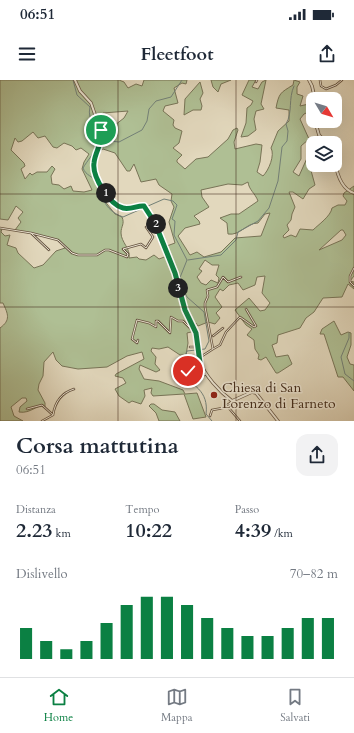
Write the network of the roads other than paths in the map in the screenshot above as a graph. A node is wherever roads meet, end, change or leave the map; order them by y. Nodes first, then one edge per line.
1 (75, 80) edge
2 (257, 80) edge
3 (308, 80) edge
4 (320, 80) edge
5 (342, 80) edge
6 (256, 82) dead end
7 (313, 92) edge
8 (338, 172) edge
9 (354, 193) edge
10 (154, 222) junction
11 (0, 228) edge
12 (31, 234) junction
13 (49, 250) dead end
14 (354, 268) edge
15 (241, 277) dead end
16 (354, 286) edge
17 (246, 309) dead end
18 (223, 328) dead end
19 (212, 337) junction
20 (138, 340) dead end
21 (197, 340) junction
22 (190, 347) dead end
23 (198, 348) junction
24 (213, 349) junction
25 (199, 358) junction
26 (200, 363) junction
27 (194, 364) junction
28 (195, 368) dead end
29 (188, 371) dead end
30 (207, 374) junction
31 (186, 375) dead end
32 (74, 389) dead end
33 (234, 401) junction
34 (227, 405) junction
35 (27, 409) dead end
36 (54, 415) junction
37 (210, 416) dead end
38 (42, 421) edge
39 (240, 421) edge
40 (278, 421) edge

1 - 10 street
2 - 6 street
3 - 7 street
4 - 5 street
8 - 9 street
10 - 12 street
10 - 21 street
11 - 12 street
12 - 13 street
14 - 16 street
15 - 19 street
17 - 24 street
18 - 19 street
19 - 24 street
20 - 21 street
21 - 23 street
22 - 23 street
23 - 25 street
24 - 25 street
25 - 26 street
26 - 27 street
26 - 30 street
27 - 28 street
27 - 29 street
30 - 31 street
30 - 33 street
32 - 36 street
33 - 34 street
33 - 40 street
34 - 37 street
34 - 39 street
35 - 36 street
36 - 38 street

